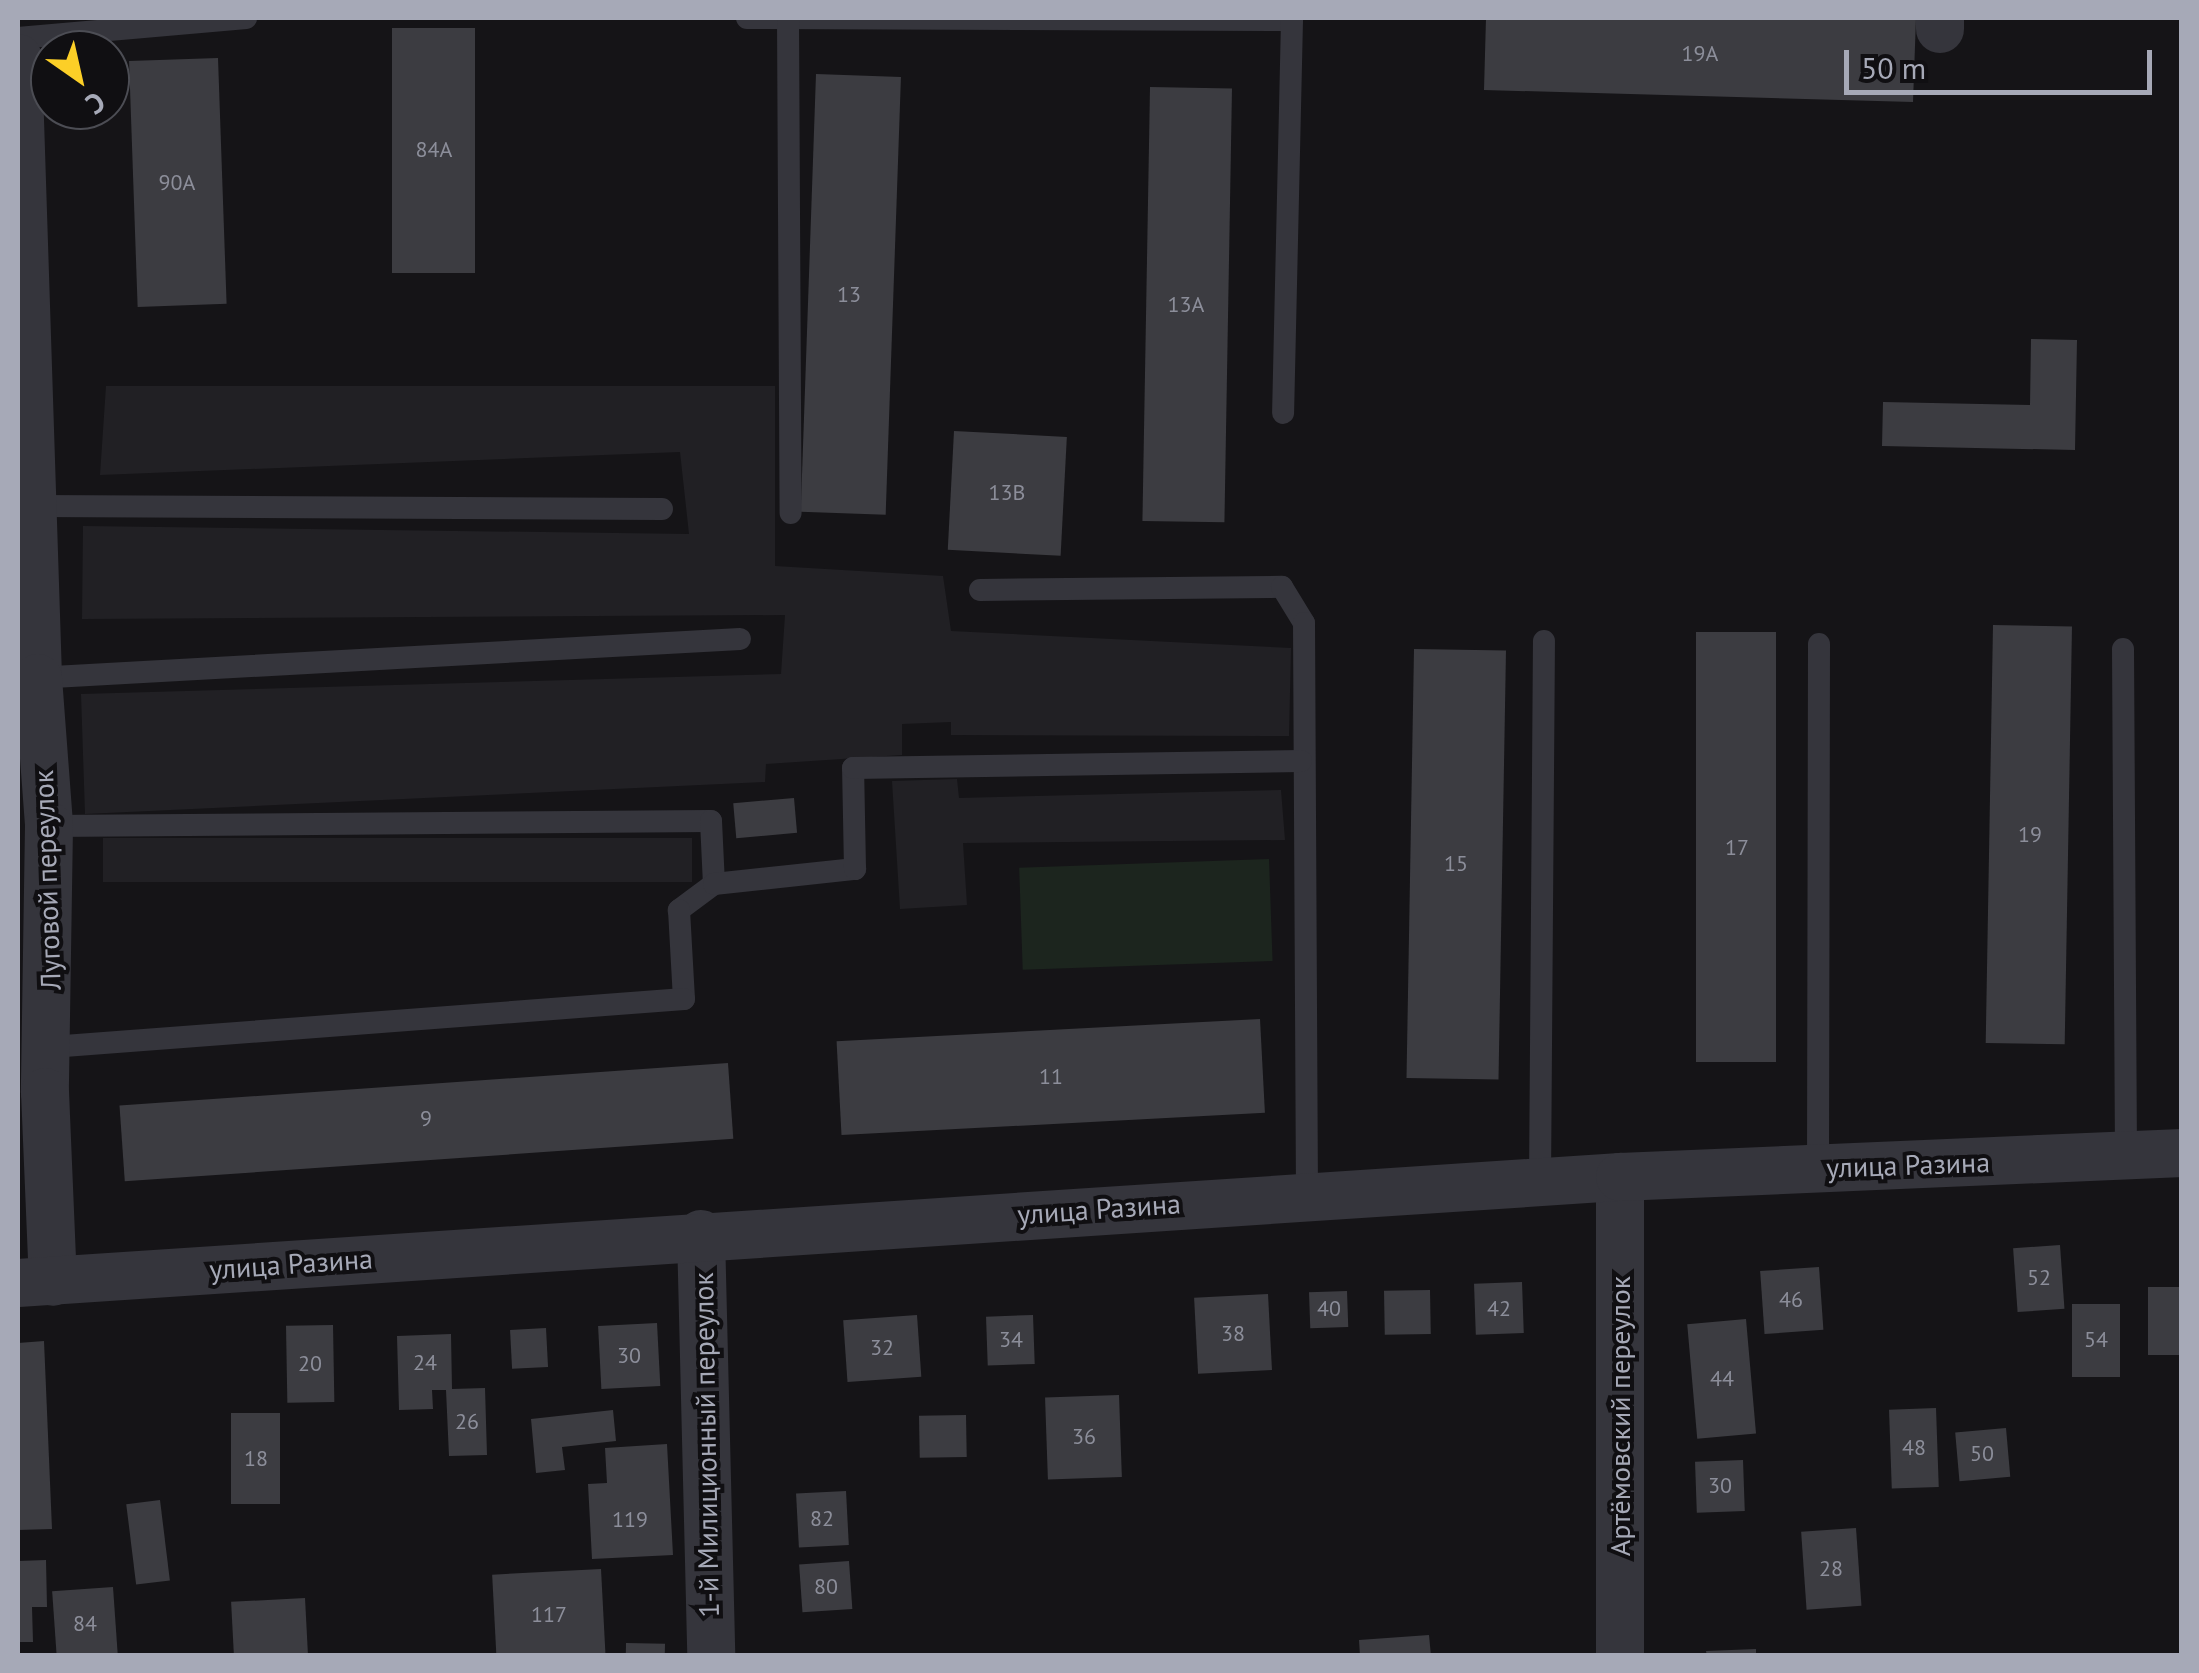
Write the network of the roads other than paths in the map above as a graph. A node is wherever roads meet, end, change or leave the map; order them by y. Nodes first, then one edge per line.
1 (246, 18) edge
2 (747, 18) edge
3 (788, 20) edge
4 (18, 38) edge
5 (18, 58) edge
6 (1284, 413) dead end
7 (34, 506) junction
8 (662, 508) dead end
9 (790, 514) dead end
10 (980, 590) dead end
11 (740, 640) dead end
12 (1544, 641) dead end
13 (1818, 644) dead end
14 (2123, 649) dead end
15 (28, 678) edge
16 (1301, 761) junction
17 (49, 826) junction
18 (714, 884) junction
19 (38, 1077) edge
20 (2182, 1153) edge
21 (2126, 1155) junction
22 (1818, 1168) junction
23 (1620, 1177) junction
24 (1540, 1182) junction
25 (1307, 1196) junction
26 (701, 1234) junction
27 (35, 1282) edge
28 (712, 1656) edge
29 (1620, 1656) edge

1 - 4 lane
2 - 3 lane
3 - 6 lane
3 - 9 lane
5 - 7 street, Луговой переулок
7 - 8 lane
7 - 15 street, Луговой переулок
10 - 16 lane
11 - 15 lane
12 - 24 lane
13 - 22 lane
14 - 21 lane
15 - 17 street, Луговой переулок
16 - 18 lane
16 - 25 lane
17 - 18 lane
17 - 19 street, Луговой переулок
18 - 19 lane
19 - 27 street, Луговой переулок
20 - 21 street, улица Разина
21 - 22 street, улица Разина
22 - 23 street, улица Разина
23 - 24 street, улица Разина
23 - 29 street, Артёмовский переулок
24 - 25 street, улица Разина
25 - 26 street, улица Разина
26 - 27 street, улица Разина
26 - 28 street, 1-й Милиционный переулок

